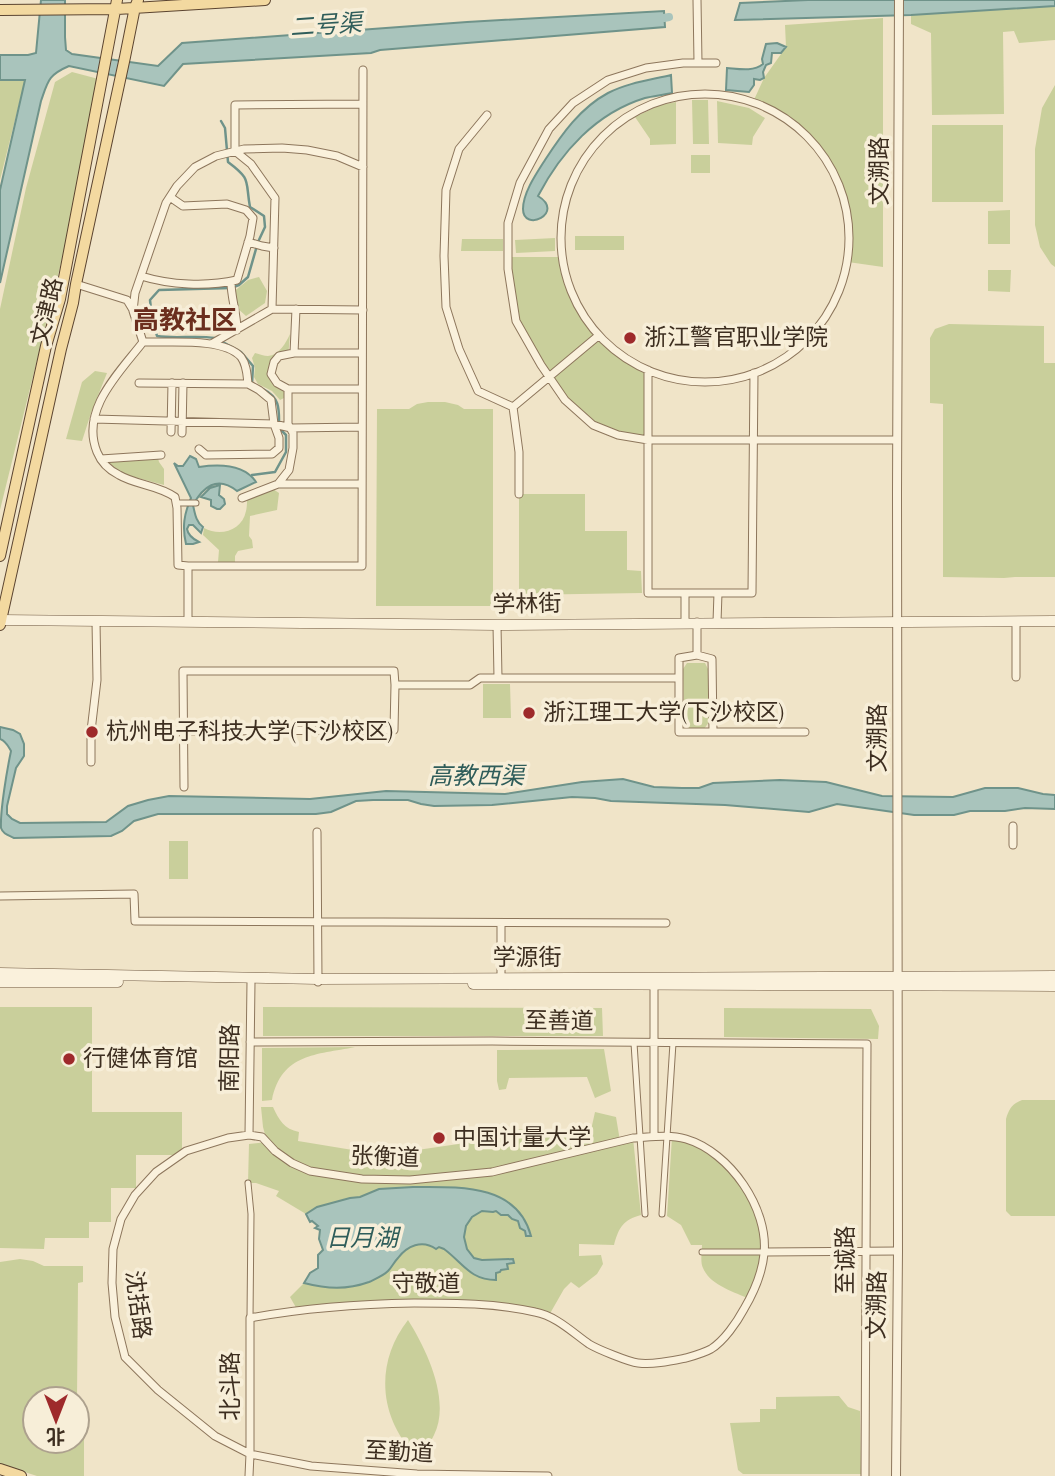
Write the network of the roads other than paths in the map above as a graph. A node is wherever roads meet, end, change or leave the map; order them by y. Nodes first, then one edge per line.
1 (265, 0) edge
2 (696, 0) edge
3 (899, 0) edge
4 (136, 3) edge
5 (117, 5) edge
6 (0, 10) edge
7 (698, 62) junction
8 (716, 64) dead end
9 (363, 70) dead end
10 (363, 104) junction
11 (487, 115) dead end
12 (233, 151) junction
13 (363, 167) junction
14 (170, 197) junction
15 (254, 244) junction
16 (274, 247) junction
17 (141, 276) junction
18 (76, 284) junction
19 (231, 285) junction
20 (272, 309) junction
21 (296, 309) junction
22 (363, 310) junction
23 (133, 311) junction
24 (237, 330) junction
25 (598, 336) junction
26 (143, 342) junction
27 (213, 343) junction
28 (293, 354) junction
29 (362, 354) junction
30 (648, 370) junction
31 (754, 373) junction
32 (549, 376) junction
33 (138, 383) dead end
34 (172, 383) junction
35 (183, 383) junction
36 (248, 384) junction
37 (288, 389) junction
38 (362, 389) junction
39 (513, 407) junction
40 (94, 419) junction
41 (171, 421) junction
42 (182, 421) junction
43 (274, 424) junction
44 (287, 427) junction
45 (362, 427) junction
46 (171, 432) dead end
47 (182, 433) dead end
48 (648, 440) junction
49 (754, 440) junction
50 (897, 440) junction
51 (199, 449) dead end
52 (160, 454) dead end
53 (101, 459) junction
54 (278, 484) junction
55 (362, 484) junction
56 (519, 494) dead end
57 (242, 499) dead end
58 (176, 503) junction
59 (195, 503) dead end
60 (0, 556) edge
61 (188, 566) junction
62 (685, 593) junction
63 (718, 593) junction
64 (96, 621) junction
65 (897, 621) junction
66 (1016, 621) junction
67 (1055, 621) edge
68 (0, 622) edge
69 (188, 622) junction
70 (697, 622) junction
71 (717, 622) junction
72 (685, 623) junction
73 (497, 625) junction
74 (697, 655) junction
75 (1016, 677) dead end
76 (498, 678) junction
77 (679, 678) junction
78 (395, 685) junction
79 (183, 731) junction
80 (713, 732) junction
81 (805, 732) dead end
82 (91, 762) dead end
83 (184, 787) dead end
84 (1013, 826) dead end
85 (317, 832) dead end
86 (1013, 845) dead end
87 (0, 896) edge
88 (318, 921) junction
89 (501, 923) junction
90 (666, 923) dead end
91 (0, 973) edge
92 (1055, 975) edge
93 (318, 981) junction
94 (501, 981) junction
95 (897, 981) junction
96 (0, 982) edge
97 (251, 982) junction
98 (654, 985) junction
99 (1055, 986) edge
100 (250, 1042) junction
101 (634, 1043) junction
102 (654, 1043) junction
103 (673, 1043) junction
104 (867, 1044) joint
105 (249, 1135) junction
106 (654, 1136) junction
107 (667, 1137) junction
108 (639, 1138) junction
109 (248, 1183) dead end
110 (645, 1214) dead end
111 (662, 1214) dead end
112 (865, 1251) junction
113 (898, 1251) junction
114 (702, 1252) dead end
115 (765, 1252) junction
116 (250, 1318) junction
117 (250, 1454) junction
118 (0, 1469) edge
119 (21, 1476) edge
120 (249, 1476) edge
121 (548, 1476) edge
122 (865, 1476) edge
123 (896, 1476) edge

1 - 4 main road
2 - 7 street
3 - 50 street, 文溯路
4 - 5 main road
4 - 18 main road, 文津路
5 - 6 main road
5 - 60 main road, 文津路
7 - 8 street
7 - 32 street
9 - 10 street
10 - 12 street
10 - 13 street
11 - 39 street
12 - 13 street
12 - 14 street
12 - 16 street
13 - 22 street
14 - 15 street
14 - 17 street
15 - 16 street
15 - 19 street
16 - 20 street
17 - 19 street
17 - 23 street
18 - 23 street
18 - 68 main road, 文津路
19 - 24 street
20 - 21 street
20 - 24 street
21 - 22 street
21 - 28 street
22 - 29 street
23 - 26 street
24 - 27 street
25 - 30 street
25 - 31 street
25 - 32 street
26 - 27 street
26 - 40 street
27 - 36 street
28 - 29 street
28 - 37 street
29 - 38 street
30 - 31 street
30 - 48 street
31 - 49 street
32 - 39 street
32 - 48 street
33 - 34 street
34 - 35 street
34 - 41 street
35 - 36 street
35 - 42 street
36 - 43 street
37 - 38 street
37 - 44 street
38 - 45 street
39 - 56 street
40 - 41 street
40 - 53 street
41 - 42 street
41 - 46 street
42 - 43 street
42 - 47 street
43 - 44 street
43 - 51 street
44 - 45 street
44 - 54 street
45 - 55 street
48 - 49 street
48 - 62 street
49 - 50 street
49 - 63 street
50 - 65 street, 文溯路
52 - 53 street
53 - 58 street
54 - 55 street
54 - 57 street
55 - 61 street
58 - 59 street
58 - 61 street
61 - 69 street
62 - 63 street
62 - 72 street
63 - 71 street
64 - 68 main road, 学林街
64 - 69 main road, 学林街
64 - 82 street
65 - 66 main road, 学林街
65 - 71 main road, 学林街
65 - 95 street, 文溯路
66 - 67 main road, 学林街
66 - 75 street
69 - 73 main road, 学林街
70 - 71 main road, 学林街
70 - 72 main road, 学林街
70 - 74 street
72 - 73 main road, 学林街
73 - 76 street
74 - 77 street
74 - 80 street
76 - 77 street
76 - 78 street
77 - 80 street
78 - 79 street
78 - 79 street
79 - 83 street
80 - 81 street
84 - 86 street
85 - 88 street
87 - 88 street
88 - 89 street
88 - 93 street
89 - 90 street
89 - 94 street
91 - 93 main road, 学源街
92 - 95 main road, 学源街
93 - 94 main road, 学源街
93 - 97 main road, 学源街
94 - 95 main road, 学源街
94 - 98 main road, 学源街
95 - 98 main road, 学源街
95 - 99 main road, 学源街
95 - 113 street, 文溯路
96 - 97 main road, 学源街
97 - 100 street, 南阳路
98 - 102 street
100 - 101 street, 至善道
100 - 105 street, 南阳路
101 - 102 street, 至善道
101 - 108 street
102 - 103 street, 至善道
102 - 106 street
103 - 104 street, 至善道
103 - 107 street
104 - 112 street, 至诚路
105 - 108 street, 张衡道
105 - 117 street, 沈括路
106 - 107 street, 张衡道
106 - 108 street, 张衡道
107 - 111 street
107 - 115 street, 张衡道
108 - 110 street
109 - 116 street
112 - 113 street
112 - 115 street
112 - 122 street, 至诚路
113 - 123 street, 文溯路
114 - 115 street
115 - 116 street, 守敬道
116 - 117 street, 北斗路
117 - 120 street, 北斗路
117 - 121 street, 至勤道
118 - 119 main road

